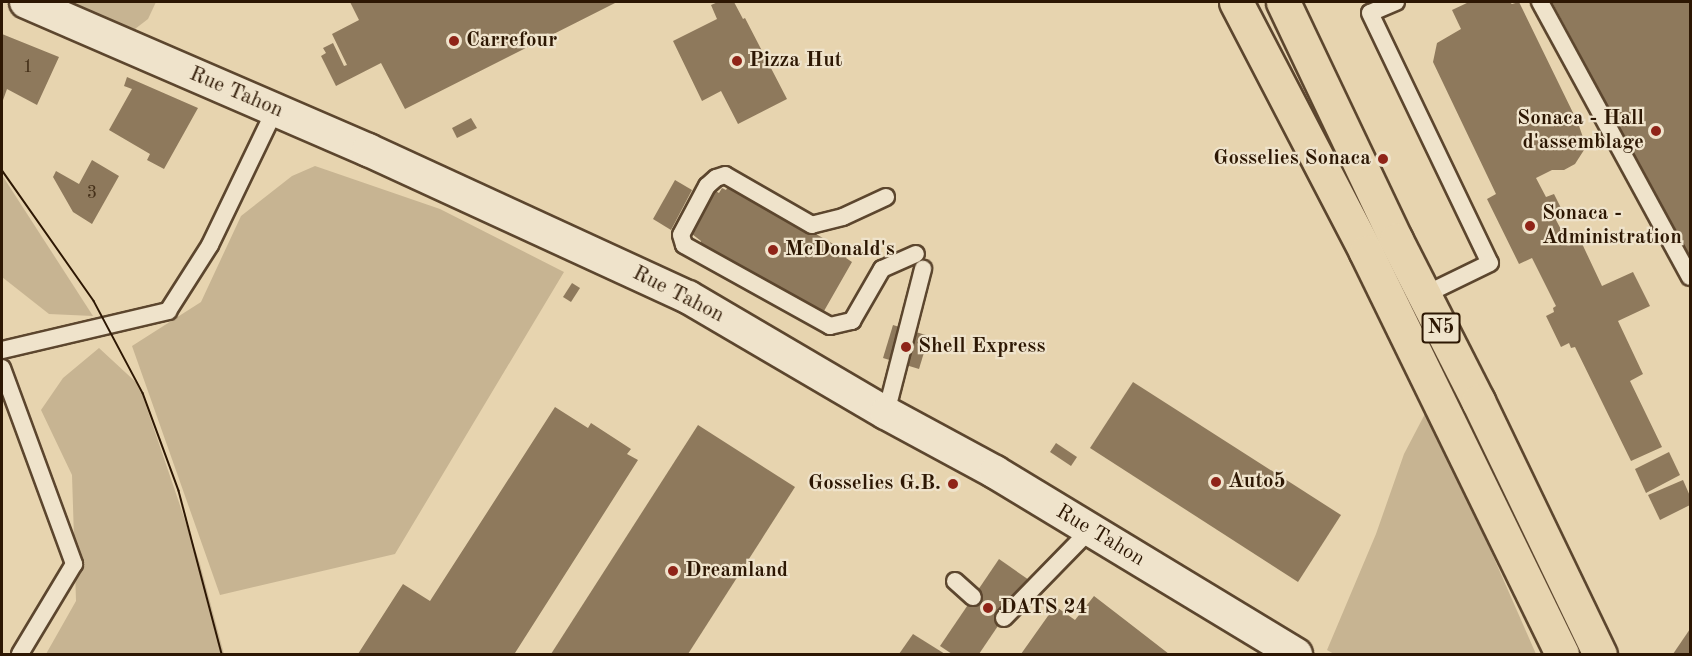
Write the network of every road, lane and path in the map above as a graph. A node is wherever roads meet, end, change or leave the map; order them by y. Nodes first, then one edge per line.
1 (26, 2) edge
2 (1236, 2) edge
3 (1283, 2) edge
4 (1396, 2) edge
5 (1540, 2) edge
6 (275, 110) junction
7 (886, 197) dead end
8 (1690, 278) edge
9 (1424, 295) junction
10 (1393, 310) junction
11 (2, 350) edge
12 (2, 368) edge
13 (886, 413) junction
14 (1090, 530) junction
15 (955, 581) dead end
16 (973, 597) dead end
17 (1004, 618) dead end
18 (20, 654) edge
19 (1296, 654) edge
20 (1562, 654) edge
21 (1600, 654) edge

1 - 6 street, Rue Tahon
2 - 10 main road, N5
3 - 9 main road, N5
4 - 9 lane
5 - 8 lane
6 - 11 lane
6 - 13 street, Rue Tahon
7 - 13 lane
9 - 10 lane
9 - 21 main road, N5
10 - 20 main road, N5
12 - 18 lane
13 - 14 street, Rue Tahon
14 - 17 lane
14 - 19 street, Rue Tahon
15 - 16 lane

